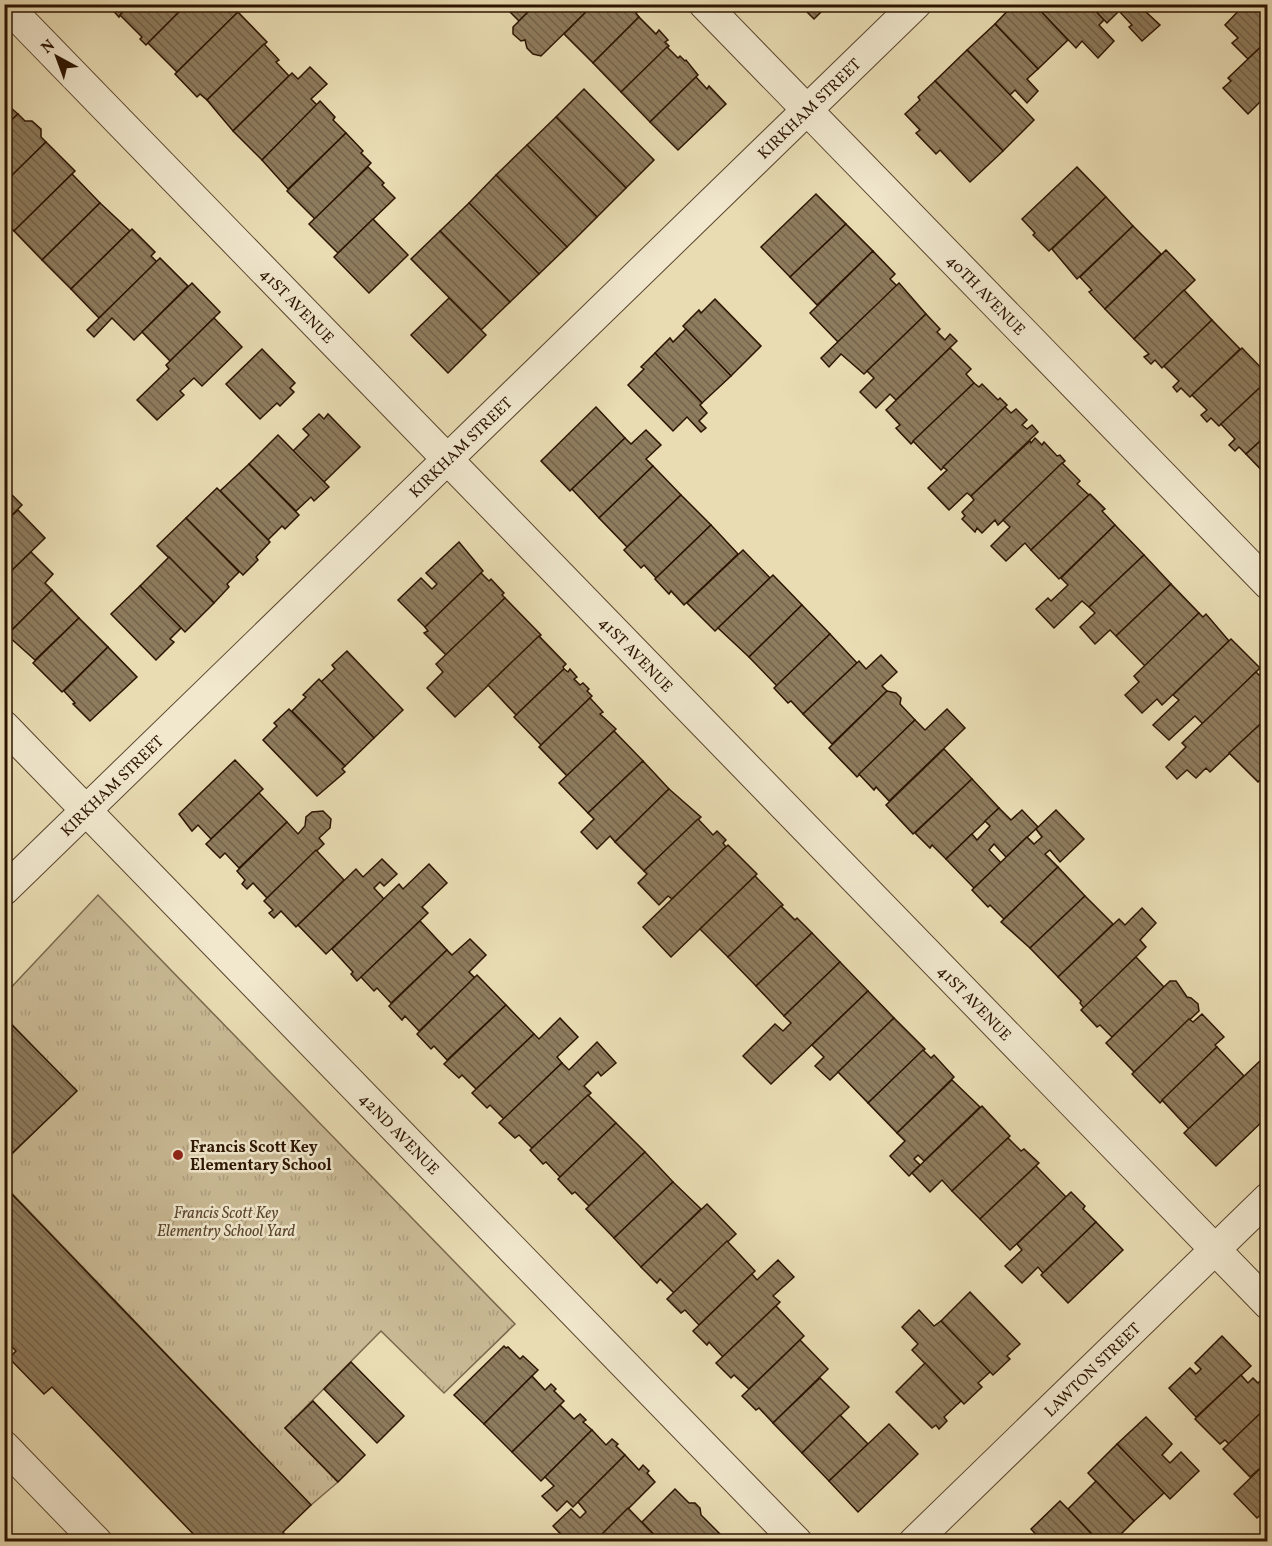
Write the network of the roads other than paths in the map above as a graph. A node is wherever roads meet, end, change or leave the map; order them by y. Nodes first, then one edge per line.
1 (5, 4) edge
2 (704, 4) edge
3 (916, 4) edge
4 (807, 110) junction
5 (447, 460) junction
6 (1268, 584) edge
7 (4, 726) edge
8 (86, 810) junction
9 (4, 890) edge
10 (1268, 1198) edge
11 (1215, 1249) junction
12 (1268, 1304) edge
13 (4, 1446) edge
14 (97, 1542) edge
15 (797, 1542) edge
16 (914, 1542) edge

1 - 5 street, 41ST AVENUE
2 - 4 street, 40TH AVENUE
3 - 4 street, KIRKHAM STREET
4 - 5 street, KIRKHAM STREET
4 - 6 street, 40TH AVENUE
5 - 8 street, KIRKHAM STREET
5 - 11 street, 41ST AVENUE
7 - 8 street, 42ND AVENUE
8 - 9 street, KIRKHAM STREET
8 - 15 street, 42ND AVENUE
10 - 11 street, LAWTON STREET
11 - 12 street, 41ST AVENUE
11 - 16 street, LAWTON STREET
13 - 14 street

